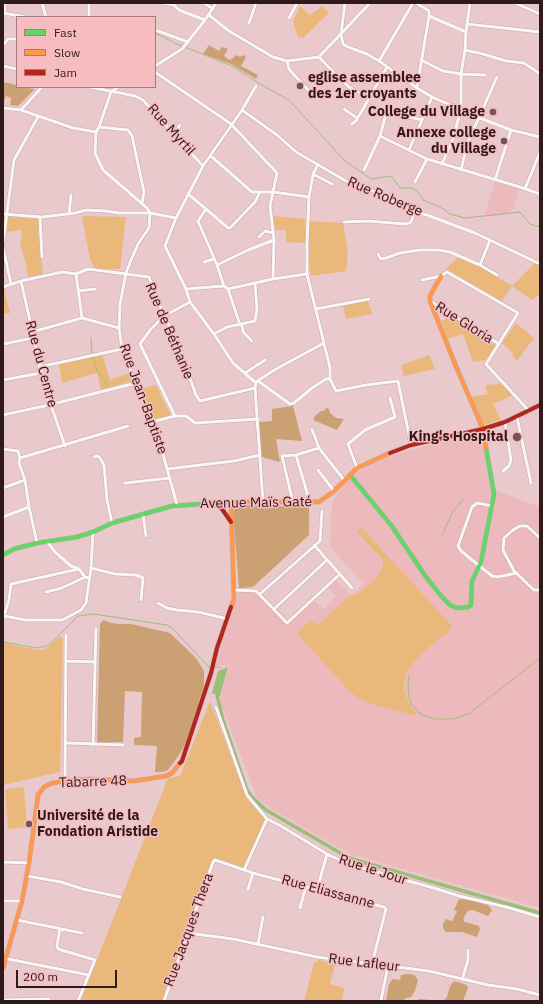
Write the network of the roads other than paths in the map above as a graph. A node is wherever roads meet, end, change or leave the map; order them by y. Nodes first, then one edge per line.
1 (4, 3) edge
2 (42, 3) edge
3 (90, 3) edge
4 (164, 3) edge
5 (204, 3) edge
6 (216, 3) edge
7 (256, 3) edge
8 (296, 3) edge
9 (345, 3) edge
10 (370, 3) edge
11 (414, 3) edge
12 (470, 3) edge
13 (515, 3) edge
14 (173, 4) edge
15 (213, 9) junction
16 (4, 13) edge
17 (540, 14) edge
18 (20, 16) edge
19 (46, 16) edge
20 (89, 16) edge
21 (209, 16) junction
22 (430, 16) junction
23 (289, 18) dead end
24 (205, 20) junction
25 (249, 23) dead end
26 (467, 24) junction
27 (156, 30) edge
28 (466, 32) junction
29 (540, 32) edge
30 (341, 34) junction
31 (16, 39) edge
32 (187, 44) junction
33 (3, 45) edge
34 (465, 50) junction
35 (318, 57) junction
36 (422, 60) junction
37 (287, 61) junction
38 (379, 61) junction
39 (156, 65) edge
40 (3, 66) edge
41 (387, 67) junction
42 (16, 69) edge
43 (156, 73) edge
44 (460, 74) junction
45 (486, 74) dead end
46 (540, 74) edge
47 (497, 77) dead end
48 (256, 86) dead end
49 (41, 88) edge
50 (94, 88) edge
51 (117, 88) edge
52 (417, 88) junction
53 (111, 92) junction
54 (314, 96) dead end
55 (432, 97) junction
56 (368, 98) junction
57 (3, 108) edge
58 (344, 108) dead end
59 (461, 109) junction
60 (21, 110) junction
61 (242, 110) junction
62 (38, 117) junction
63 (357, 118) junction
64 (480, 118) junction
65 (422, 120) junction
66 (232, 124) junction
67 (352, 124) dead end
68 (180, 125) dead end
69 (99, 127) junction
70 (511, 130) junction
71 (96, 132) junction
72 (174, 134) junction
73 (380, 136) junction
74 (540, 137) edge
75 (409, 150) junction
76 (540, 152) edge
77 (211, 156) junction
78 (427, 159) junction
79 (318, 164) junction
80 (442, 164) junction
81 (203, 166) junction
82 (364, 170) dead end
83 (461, 170) junction
84 (313, 174) junction
85 (495, 180) junction
86 (415, 182) dead end
87 (332, 184) dead end
88 (525, 189) junction
89 (260, 192) junction
90 (273, 192) junction
91 (188, 194) junction
92 (540, 194) edge
93 (71, 195) dead end
94 (309, 196) junction
95 (142, 203) junction
96 (206, 209) junction
97 (414, 212) junction
98 (150, 213) junction
99 (3, 214) edge
100 (69, 214) junction
101 (7, 215) junction
102 (40, 216) junction
103 (176, 218) junction
104 (344, 222) dead end
105 (273, 233) junction
106 (259, 237) dead end
107 (274, 240) junction
108 (490, 240) junction
109 (3, 243) edge
110 (3, 247) edge
111 (378, 254) dead end
112 (42, 257) dead end
113 (214, 259) junction
114 (204, 262) dead end
115 (540, 264) edge
116 (217, 265) junction
117 (480, 265) junction
118 (126, 273) junction
119 (76, 274) junction
120 (307, 274) junction
121 (497, 275) dead end
122 (441, 276) junction
123 (272, 279) junction
124 (422, 280) dead end
125 (21, 281) junction
126 (10, 284) junction
127 (255, 284) junction
128 (224, 286) junction
129 (3, 287) edge
130 (95, 289) dead end
131 (186, 289) junction
132 (228, 289) junction
133 (78, 291) junction
134 (369, 299) dead end
135 (430, 301) junction
136 (190, 302) junction
137 (316, 309) junction
138 (164, 316) junction
139 (82, 318) junction
140 (241, 324) junction
141 (120, 328) junction
142 (32, 332) junction
143 (214, 334) junction
144 (33, 338) junction
145 (252, 341) dead end
146 (324, 343) junction
147 (3, 344) edge
148 (499, 344) junction
149 (122, 349) junction
150 (265, 360) dead end
151 (40, 367) junction
152 (41, 373) junction
153 (245, 373) junction
154 (330, 378) junction
155 (3, 380) edge
156 (257, 382) junction
157 (136, 383) junction
158 (255, 388) junction
159 (390, 398) dead end
160 (49, 405) junction
161 (540, 405) edge
162 (529, 411) junction
163 (3, 415) edge
164 (175, 416) junction
165 (517, 417) junction
166 (258, 419) junction
167 (152, 422) junction
168 (505, 422) junction
169 (128, 426) dead end
170 (312, 429) dead end
171 (483, 429) junction
172 (411, 445) junction
173 (65, 446) junction
174 (319, 448) junction
175 (3, 449) edge
176 (260, 455) junction
177 (296, 455) junction
178 (94, 457) dead end
179 (20, 458) junction
180 (358, 468) junction
181 (167, 469) junction
182 (318, 470) dead end
183 (503, 471) dead end
184 (350, 475) junction
185 (170, 478) junction
186 (25, 480) junction
187 (344, 480) junction
188 (125, 483) dead end
189 (532, 483) dead end
190 (3, 488) edge
191 (334, 491) junction
192 (231, 502) junction
193 (263, 502) junction
194 (214, 503) junction
195 (292, 503) junction
196 (310, 504) junction
197 (177, 505) junction
198 (492, 506) junction
199 (29, 507) junction
200 (322, 511) dead end
201 (143, 513) junction
202 (3, 517) edge
203 (231, 522) junction
204 (112, 523) junction
205 (93, 532) junction
206 (146, 536) dead end
207 (540, 538) edge
208 (47, 541) junction
209 (37, 543) junction
210 (314, 545) junction
211 (3, 555) edge
212 (327, 560) junction
213 (480, 567) junction
214 (91, 568) junction
215 (79, 570) junction
216 (517, 573) junction
217 (340, 574) junction
218 (87, 577) junction
219 (352, 588) dead end
220 (235, 590) junction
221 (540, 590) edge
222 (46, 592) dead end
223 (260, 594) junction
224 (141, 600) dead end
225 (158, 603) dead end
226 (274, 609) junction
227 (3, 618) edge
228 (228, 619) junction
229 (96, 629) dead end
230 (66, 635) dead end
231 (67, 660) junction
232 (95, 662) junction
233 (216, 707) dead end
234 (67, 743) junction
235 (93, 745) junction
236 (123, 745) dead end
237 (66, 782) junction
238 (267, 819) junction
239 (327, 854) junction
240 (215, 860) joint
241 (3, 862) edge
242 (29, 863) junction
243 (244, 870) junction
244 (253, 873) junction
245 (27, 876) junction
246 (306, 886) junction
247 (248, 889) dead end
248 (317, 890) junction
249 (120, 897) dead end
250 (3, 901) edge
251 (22, 901) junction
252 (300, 908) dead end
253 (263, 917) dead end
254 (540, 917) edge
255 (17, 920) junction
256 (60, 928) junction
257 (82, 932) dead end
258 (188, 933) junction
259 (258, 944) junction
260 (468, 950) dead end
261 (4, 959) edge
262 (372, 964) junction
263 (388, 966) junction
264 (3, 968) edge
265 (88, 975) junction
266 (462, 980) junction
267 (540, 995) edge
268 (49, 999) dead end
269 (3, 1000) edge
270 (381, 1000) edge
271 (78, 1001) edge
272 (164, 1001) edge

1 - 16 street
2 - 19 street
3 - 20 street
4 - 14 street
5 - 15 street
6 - 15 street
7 - 25 street
8 - 23 street
9 - 30 street
10 - 30 street
11 - 22 street
11 - 38 street
12 - 26 street
13 - 17 street
14 - 24 street
15 - 21 street
16 - 18 street
21 - 24 street
21 - 37 street
22 - 28 street
22 - 36 street
24 - 32 street
26 - 28 street
26 - 29 street
27 - 32 street
28 - 34 street
30 - 35 street
30 - 38 street
31 - 33 street
32 - 39 street
34 - 44 street
34 - 46 street
35 - 37 street
35 - 56 street
36 - 44 street
36 - 52 street
37 - 54 street
38 - 41 street
40 - 42 street
41 - 52 street
41 - 56 street
43 - 66 street
44 - 45 street
44 - 59 street
47 - 64 street
48 - 61 street
49 - 60 street
50 - 53 street, Rue Myrtil
51 - 53 street
52 - 55 street
53 - 69 street
53 - 72 street, Rue Myrtil
55 - 59 street
55 - 65 street
56 - 63 street
57 - 60 street
58 - 63 street
59 - 64 street
59 - 80 street
60 - 62 street
61 - 66 street
61 - 79 street, Rue Roberge
62 - 71 street
62 - 101 street
63 - 67 street
64 - 70 street
64 - 83 street
65 - 73 street
65 - 75 street
66 - 77 street
66 - 90 street
68 - 72 street
69 - 71 street
69 - 95 street
70 - 74 street
70 - 85 street
71 - 95 street
72 - 81 street, Rue Myrtil
73 - 75 street
73 - 82 street
75 - 78 street
76 - 88 street
77 - 81 street
77 - 89 street
78 - 80 street
78 - 86 street
79 - 84 street
79 - 97 street, Rue Roberge
80 - 83 street
81 - 91 street
83 - 85 street
84 - 87 street
84 - 94 street
85 - 88 street
88 - 92 street
89 - 90 street
89 - 96 street
90 - 94 street
90 - 105 street
91 - 96 street
91 - 103 street
93 - 100 street
94 - 120 street
95 - 98 street
96 - 113 street
97 - 104 street
97 - 108 street, Rue Roberge
98 - 100 street
98 - 103 street
98 - 118 street, Rue Jean-Baptiste
99 - 101 street
100 - 102 street
101 - 102 street
101 - 109 street
102 - 112 street
103 - 131 street
105 - 106 street
105 - 107 street
107 - 116 street
107 - 123 street
108 - 115 street, Rue Roberge
108 - 117 street
110 - 126 street
111 - 117 street
113 - 114 street
113 - 116 street
116 - 128 street
117 - 121 street
118 - 119 street, Rue de Béthanie
118 - 138 street, Rue de Béthanie
118 - 141 street, Rue Jean-Baptiste
119 - 125 street, Rue de Béthanie
119 - 133 street
120 - 123 street
120 - 137 street
122 - 124 street
122 - 135 street
122 - 148 street
123 - 127 street
125 - 126 street, Rue de Béthanie
125 - 142 street, Rue du Centre
126 - 129 street, Rue de Béthanie
127 - 132 street
127 - 140 street
128 - 131 street
128 - 132 street
130 - 133 street
131 - 136 street
132 - 140 street
133 - 139 street
134 - 137 street
135 - 148 street, Rue Gloria
135 - 171 street
136 - 138 street
136 - 143 street
137 - 146 street
138 - 158 street, Rue de Béthanie
138 - 164 street
139 - 141 street
139 - 142 street
140 - 143 street
140 - 145 street
141 - 149 street, Rue Jean-Baptiste
142 - 144 street, Rue du Centre
143 - 153 street
144 - 147 street
144 - 151 street, Rue du Centre
146 - 154 street
146 - 156 street
148 - 162 street
149 - 151 street
149 - 157 street, Rue Jean-Baptiste
150 - 153 street
151 - 152 street, Rue du Centre
152 - 155 street
152 - 160 street, Rue du Centre
153 - 156 street
154 - 156 street
154 - 172 street
156 - 158 street
157 - 160 street
157 - 167 street, Rue Jean-Baptiste
158 - 166 street
159 - 180 street
160 - 163 street
160 - 173 street, Rue du Centre
161 - 162 street, Avenue Maïs Gaté
162 - 165 street, Avenue Maïs Gaté
164 - 166 street
164 - 167 street
165 - 168 street, Avenue Maïs Gaté
165 - 189 street
166 - 176 street
167 - 181 street, Rue Jean-Baptiste
168 - 171 street, Avenue Maïs Gaté
168 - 183 street
169 - 173 street
170 - 174 street
171 - 172 street, Avenue Maïs Gaté
171 - 198 street
172 - 180 street, Avenue Maïs Gaté
173 - 179 street
174 - 177 street
174 - 187 street
175 - 179 street
176 - 181 street
176 - 193 street
177 - 195 street
177 - 196 street
178 - 204 street
179 - 186 street
180 - 184 street, Avenue Maïs Gaté
181 - 185 street, Rue Jean-Baptiste
182 - 191 street
184 - 187 street, Avenue Maïs Gaté
184 - 213 street
185 - 188 street
185 - 197 street, Rue Jean-Baptiste
186 - 190 street
186 - 199 street
187 - 191 street, Avenue Maïs Gaté
191 - 196 street, Avenue Maïs Gaté
192 - 193 street, Avenue Maïs Gaté
192 - 194 street, Avenue Maïs Gaté
192 - 203 street, Tabarre 48
193 - 195 street, Avenue Maïs Gaté
194 - 197 street, Avenue Maïs Gaté
194 - 203 street
195 - 196 street, Avenue Maïs Gaté
197 - 201 street, Avenue Maïs Gaté
198 - 213 street
198 - 213 street
199 - 202 street
199 - 209 street
200 - 210 street
201 - 204 street, Avenue Maïs Gaté
201 - 206 street
203 - 220 street, Tabarre 48
204 - 205 street, Avenue Maïs Gaté
205 - 208 street, Avenue Maïs Gaté
205 - 214 street
207 - 216 street
208 - 209 street, Avenue Maïs Gaté
208 - 215 street
209 - 211 street, Avenue Maïs Gaté
210 - 212 street
210 - 223 street
212 - 217 street
212 - 226 street
213 - 216 street
214 - 218 street
214 - 224 street
215 - 218 street
215 - 227 street
216 - 221 street
217 - 219 street
217 - 226 street
218 - 222 street
218 - 227 street
220 - 223 street
220 - 228 street, Tabarre 48
223 - 226 street
225 - 228 street
228 - 237 street, Tabarre 48
229 - 232 street
230 - 231 street
231 - 232 street
231 - 234 street
232 - 235 street
233 - 238 street
234 - 235 street
234 - 237 street
235 - 236 street
237 - 242 street, Tabarre 48
238 - 239 street, Rue le Jour
238 - 243 street
239 - 248 street
239 - 254 street, Rue le Jour
240 - 243 street, Rue Eliassanne
240 - 258 street, Rue Jacques Thera
241 - 242 street
242 - 245 street, Tabarre 48
243 - 244 street, Rue Eliassanne
244 - 246 street, Rue Eliassanne
244 - 247 street
245 - 249 street
245 - 251 street, Tabarre 48
246 - 248 street, Rue Eliassanne
246 - 252 street
248 - 262 street, Rue Eliassanne
250 - 251 street
251 - 255 street, Tabarre 48
253 - 259 street
255 - 256 street
255 - 261 street, Tabarre 48
256 - 257 street
256 - 265 street
258 - 259 street, Rue Lafleur
258 - 272 street, Rue Jacques Thera
259 - 262 street, Rue Lafleur
260 - 266 street
261 - 264 street, Tabarre 48
261 - 265 street
262 - 263 street, Rue Lafleur
263 - 266 street, Rue Lafleur
263 - 270 street
265 - 271 street
266 - 267 street, Rue Lafleur
268 - 269 street

